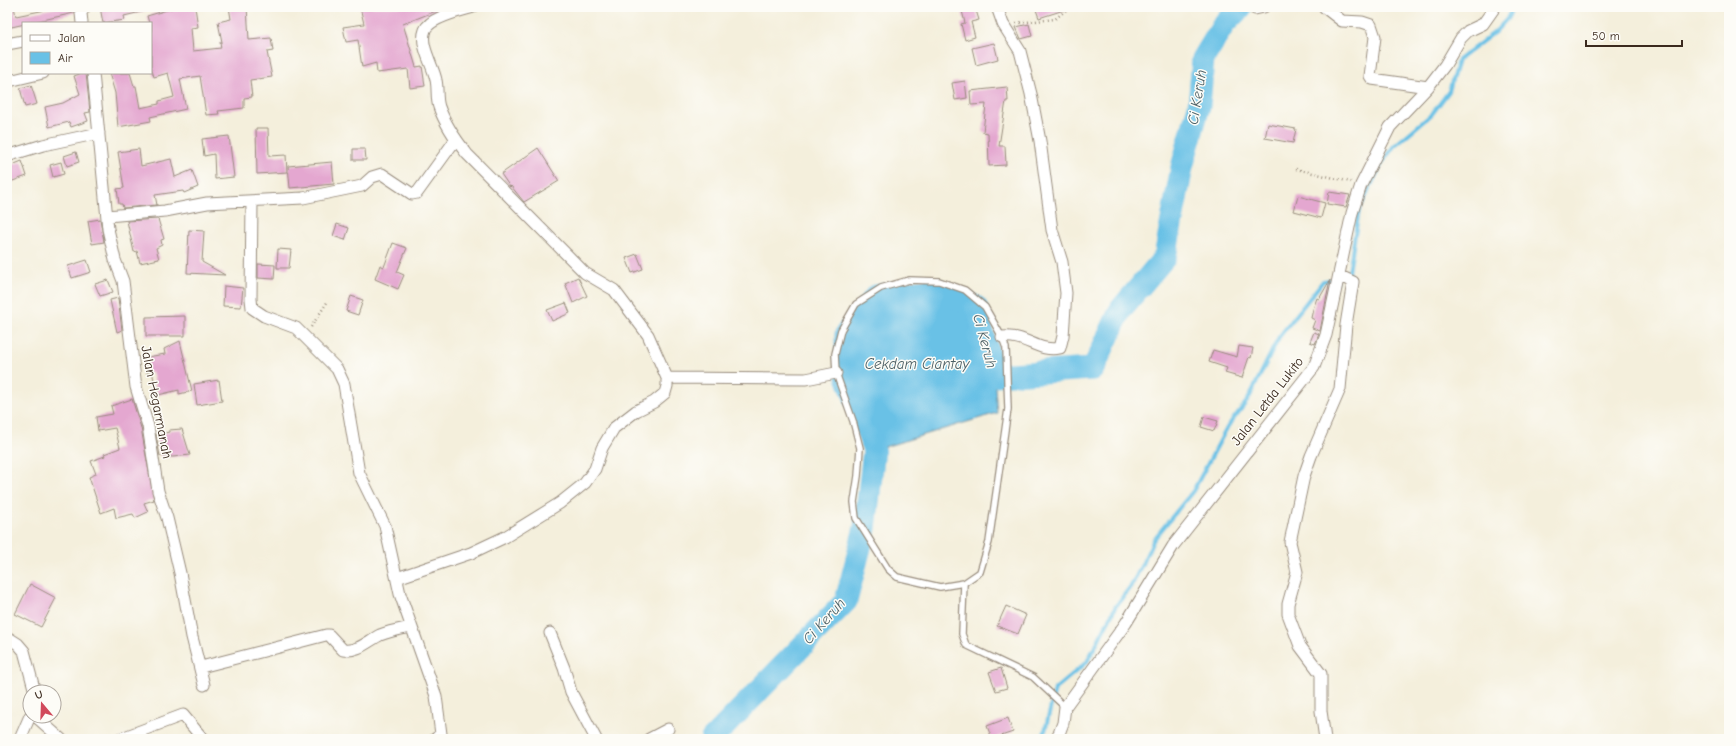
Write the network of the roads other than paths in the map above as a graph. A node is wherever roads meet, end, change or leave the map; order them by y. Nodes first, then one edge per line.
1 (85, 7) edge
2 (473, 7) edge
3 (997, 7) edge
4 (1324, 7) edge
5 (1495, 7) edge
6 (82, 22) edge
7 (22, 41) edge
8 (7, 44) edge
9 (38, 74) edge
10 (93, 74) edge
11 (9, 81) dead end
12 (1428, 87) junction
13 (99, 133) junction
14 (456, 139) junction
15 (7, 156) edge
16 (252, 201) junction
17 (107, 216) junction
18 (1342, 280) junction
19 (1002, 337) junction
20 (836, 373) junction
21 (667, 378) junction
22 (396, 578) junction
23 (964, 583) junction
24 (411, 627) junction
25 (550, 633) dead end
26 (7, 638) edge
27 (201, 667) junction
28 (33, 684) edge
29 (204, 685) dead end
30 (1063, 705) junction
31 (27, 724) edge
32 (43, 724) edge
33 (668, 729) dead end
34 (20, 739) edge
35 (61, 739) edge
36 (119, 739) edge
37 (203, 739) edge
38 (435, 739) edge
39 (596, 739) edge
40 (649, 739) edge
41 (1057, 739) edge
42 (1325, 739) edge

1 - 6 street
2 - 14 street
3 - 19 street
4 - 12 street
5 - 12 street, Jalan Letda Lukito
7 - 8 street
9 - 11 street
10 - 13 street, Jalan Hegarmanah
12 - 18 street, Jalan Letda Lukito
13 - 15 street
13 - 17 street, Jalan Hegarmanah
14 - 16 street
14 - 21 street
16 - 17 street
16 - 22 street
17 - 27 street, Jalan Hegarmanah
18 - 30 street, Jalan Letda Lukito
18 - 42 street
19 - 20 lane
19 - 23 lane
20 - 21 street
20 - 23 lane
21 - 22 street
22 - 24 street
23 - 30 lane
24 - 27 street
24 - 38 street
25 - 39 street
26 - 28 street
27 - 29 street, Jalan Hegarmanah
30 - 41 street, Jalan Letda Lukito
31 - 34 street
32 - 35 street
33 - 40 street
36 - 37 street

